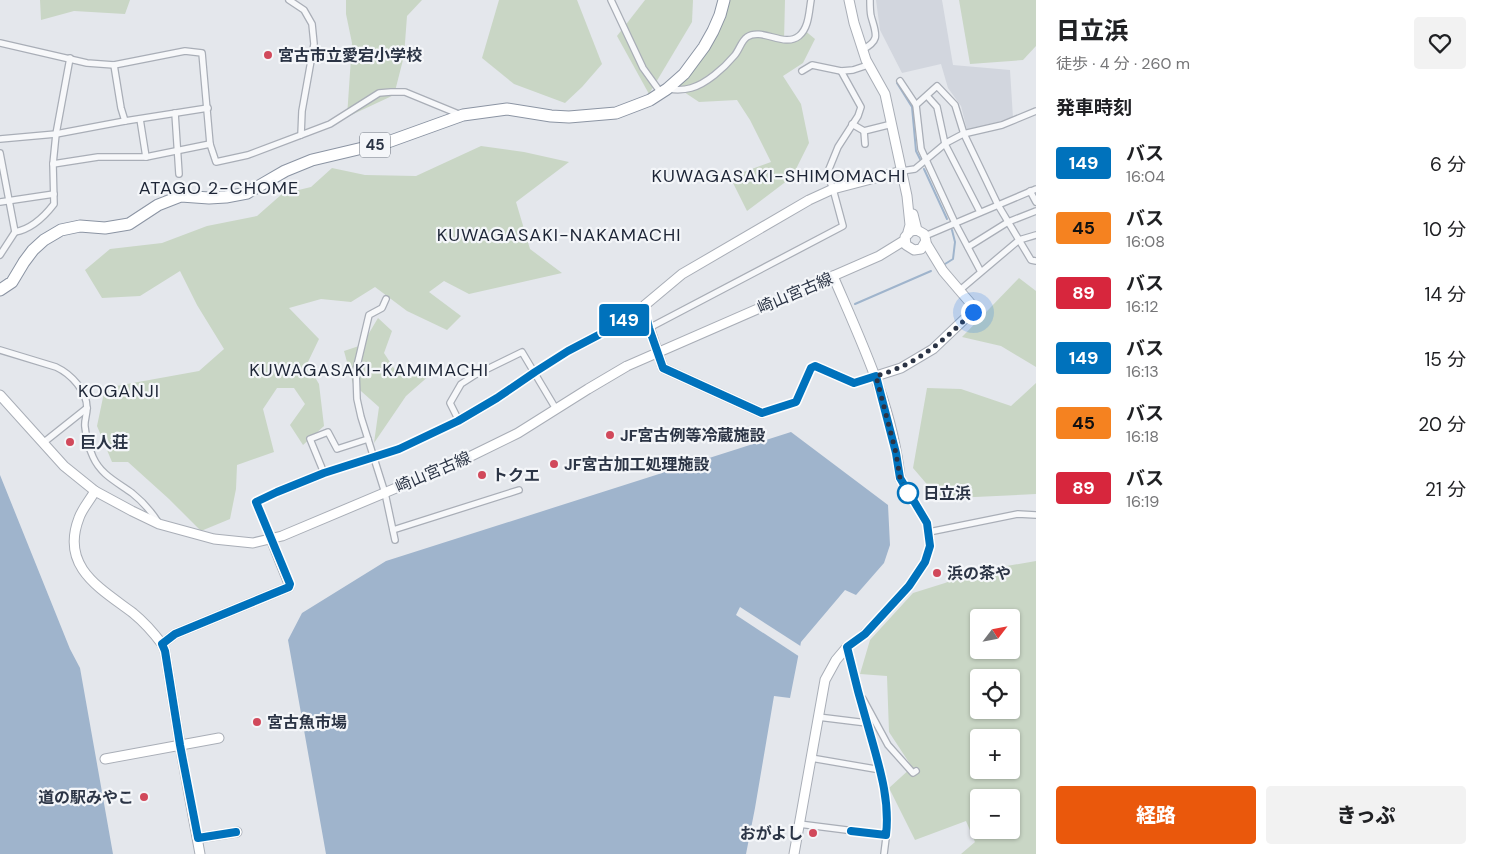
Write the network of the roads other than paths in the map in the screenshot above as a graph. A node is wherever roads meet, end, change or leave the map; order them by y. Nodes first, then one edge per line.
1 (289, 0) edge
2 (611, 0) edge
3 (724, 0) edge
4 (811, 0) edge
5 (849, 0) edge
6 (870, 0) edge
7 (0, 44) edge
8 (862, 50) junction
9 (70, 58) junction
10 (868, 64) junction
11 (114, 66) junction
12 (802, 71) dead end
13 (841, 71) junction
14 (900, 81) dead end
15 (664, 91) junction
16 (928, 97) junction
17 (916, 105) junction
18 (208, 108) junction
19 (1036, 111) edge
20 (175, 113) junction
21 (463, 115) junction
22 (140, 119) junction
23 (125, 120) junction
24 (852, 124) junction
25 (892, 124) junction
26 (864, 131) junction
27 (56, 134) junction
28 (964, 134) junction
29 (301, 135) junction
30 (0, 139) edge
31 (210, 144) junction
32 (865, 144) dead end
33 (945, 144) junction
34 (179, 151) junction
35 (0, 153) edge
36 (146, 157) junction
37 (926, 160) junction
38 (53, 164) junction
39 (902, 171) junction
40 (180, 174) dead end
41 (834, 189) junction
42 (1033, 190) edge
43 (54, 194) junction
44 (9, 201) junction
45 (0, 202) edge
46 (1036, 202) edge
47 (998, 205) junction
48 (1036, 211) edge
49 (980, 212) junction
50 (1008, 222) junction
51 (955, 223) junction
52 (15, 232) junction
53 (1036, 235) edge
54 (916, 240) junction
55 (1019, 240) junction
56 (968, 247) junction
57 (0, 256) edge
58 (1036, 260) edge
59 (981, 272) junction
60 (833, 276) junction
61 (3, 288) edge
62 (960, 290) junction
63 (386, 299) dead end
64 (644, 307) junction
65 (649, 328) junction
66 (0, 350) edge
67 (656, 352) junction
68 (535, 372) junction
69 (876, 376) junction
70 (0, 395) edge
71 (87, 408) junction
72 (556, 409) junction
73 (762, 413) joint
74 (458, 421) junction
75 (368, 439) junction
76 (43, 443) junction
77 (374, 457) junction
78 (324, 473) junction
79 (900, 478) joint
80 (519, 490) dead end
81 (95, 491) junction
82 (385, 493) junction
83 (1036, 515) edge
84 (159, 524) junction
85 (393, 530) junction
86 (929, 532) junction
87 (271, 539) junction
88 (395, 540) dead end
89 (162, 644) junction
90 (847, 647) junction
91 (858, 691) junction
92 (818, 717) junction
93 (867, 723) junction
94 (219, 738) dead end
95 (180, 745) junction
96 (811, 758) junction
97 (105, 759) dead end
98 (881, 770) junction
99 (916, 771) dead end
100 (799, 824) junction
101 (236, 832) dead end
102 (886, 835) junction
103 (198, 838) junction
104 (200, 854) edge
105 (794, 854) edge
106 (884, 854) edge

1 - 29 street
2 - 15 street
3 - 15 highway, 45
4 - 15 street
5 - 8 street
6 - 8 street
7 - 9 street
8 - 10 street
9 - 11 street
9 - 27 street
10 - 13 street
10 - 25 street
11 - 18 street
11 - 23 street
12 - 13 street
13 - 24 street
14 - 17 street
15 - 21 highway, 45
16 - 17 street
16 - 28 street
16 - 33 street
17 - 37 street
18 - 20 street
18 - 31 street
19 - 28 street
20 - 22 street
20 - 34 street
21 - 29 street
21 - 61 highway, 45
22 - 23 street
22 - 36 street
23 - 27 street
24 - 26 street
24 - 41 street
25 - 26 street
25 - 39 street
26 - 32 street
27 - 30 street
27 - 38 street
28 - 33 street
28 - 47 street
29 - 31 street
31 - 34 street
33 - 37 street
33 - 49 street
34 - 36 street
34 - 40 street
35 - 44 street
36 - 38 street
37 - 39 street
37 - 51 street
38 - 43 street
39 - 41 street
39 - 54 street
41 - 64 street
41 - 65 street
42 - 46 street
42 - 47 street
43 - 44 street
43 - 52 street
44 - 45 street
44 - 52 street
47 - 49 street
47 - 50 street
48 - 50 street
49 - 51 street
50 - 55 street
50 - 56 street
51 - 54 street
51 - 56 street
52 - 57 street
53 - 55 street
54 - 60 street, 崎山宮古線
54 - 62 street
55 - 58 street
55 - 59 street
56 - 59 street
59 - 62 street
60 - 67 street, 崎山宮古線
60 - 69 street
62 - 69 street
63 - 75 street
64 - 65 street
64 - 68 street
65 - 67 street
66 - 71 street
67 - 72 street, 崎山宮古線
67 - 73 street
68 - 72 street
68 - 74 street
68 - 74 street
69 - 73 street
69 - 79 street
70 - 76 street, 崎山宮古線
71 - 76 street
71 - 84 street
72 - 82 street, 崎山宮古線
74 - 77 street
75 - 77 street
75 - 78 street
76 - 81 street, 崎山宮古線
77 - 78 street
77 - 82 street
78 - 87 street
79 - 86 street
80 - 85 street
81 - 84 street, 崎山宮古線
81 - 89 street
82 - 85 street
82 - 87 street, 崎山宮古線
83 - 86 street
84 - 87 street, 崎山宮古線
85 - 88 street
86 - 90 street
87 - 89 street
89 - 95 street
90 - 91 street
90 - 92 street
91 - 93 street
91 - 99 street
92 - 93 street
92 - 96 street
93 - 98 street
94 - 95 street
95 - 97 street
95 - 103 street
96 - 98 street
96 - 100 street
98 - 102 street
100 - 102 street
100 - 105 street
101 - 103 street
102 - 106 street
103 - 104 street

